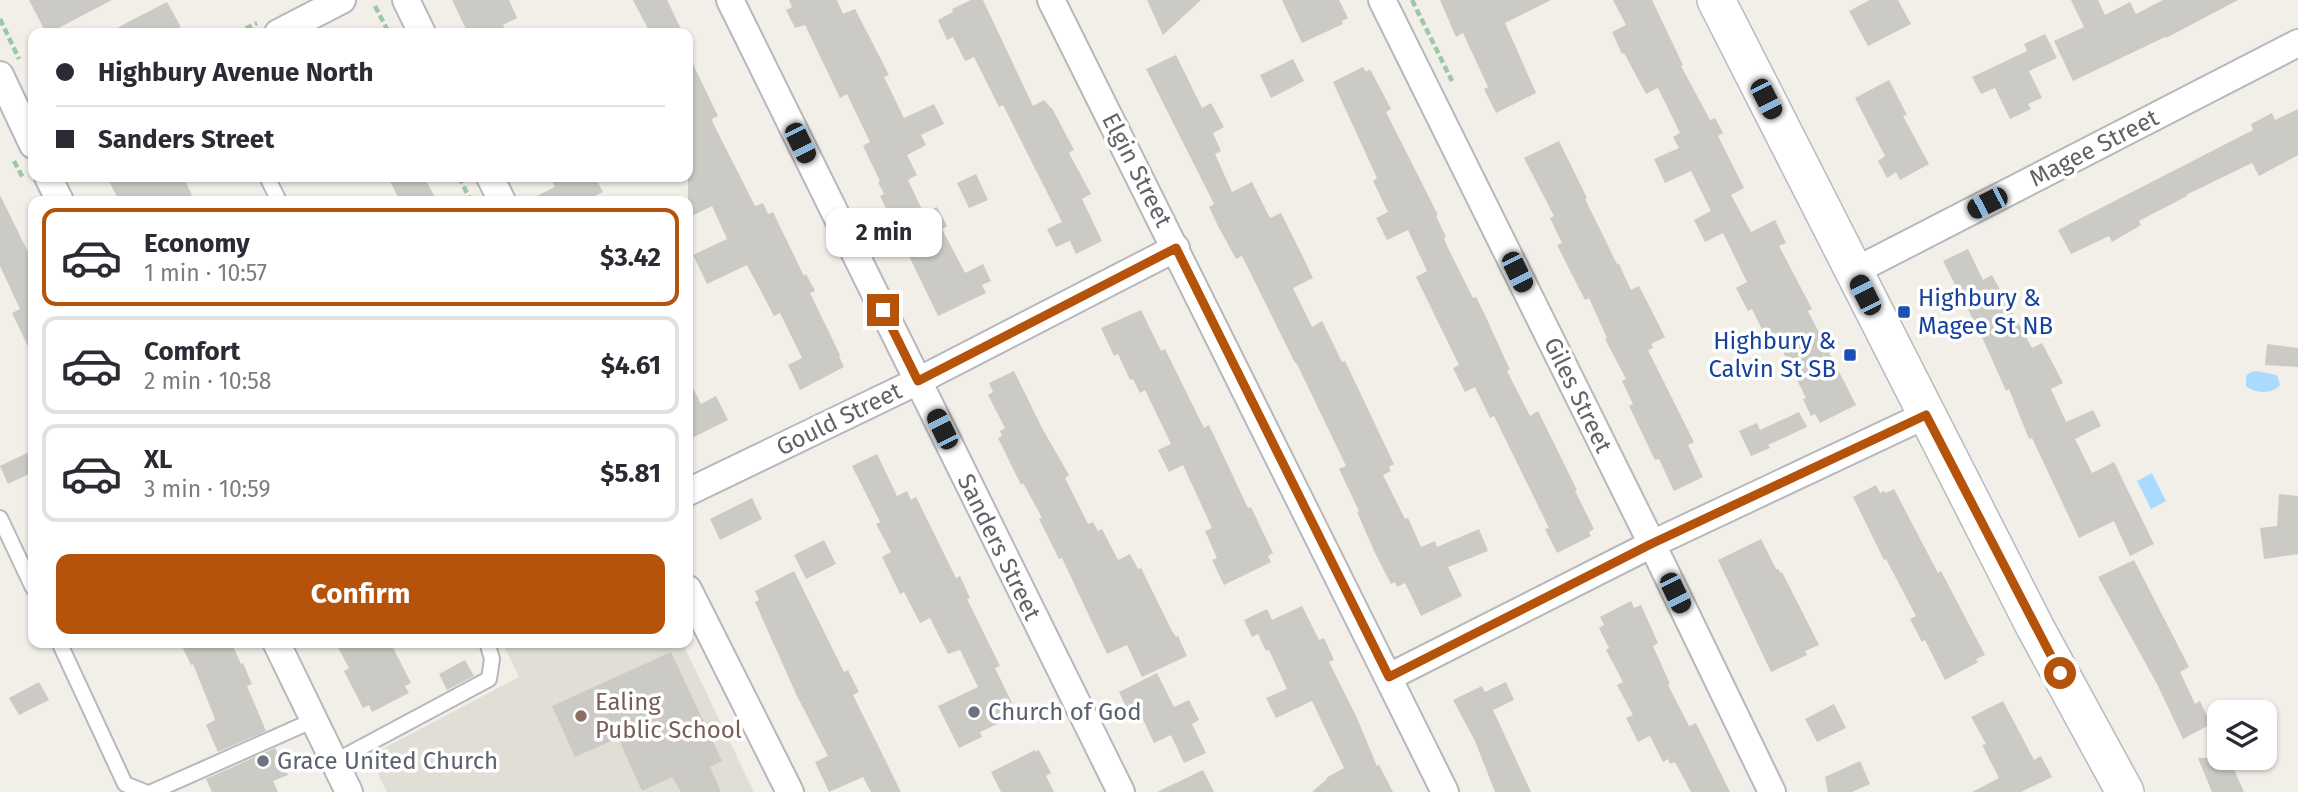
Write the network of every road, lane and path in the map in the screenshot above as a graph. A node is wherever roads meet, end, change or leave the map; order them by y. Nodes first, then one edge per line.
1 (342, 0) edge
2 (406, 0) edge
3 (730, 0) edge
4 (1051, 0) edge
5 (1382, 0) edge
6 (1716, 0) edge
7 (375, 6) dead end
8 (0, 19) edge
9 (288, 28) edge
10 (386, 28) edge
11 (420, 28) edge
12 (2298, 43) edge
13 (11, 70) edge
14 (22, 150) edge
15 (38, 183) edge
16 (54, 196) edge
17 (1176, 248) junction
18 (1853, 272) junction
19 (918, 381) junction
20 (1926, 415) junction
21 (693, 490) edge
22 (0, 518) edge
23 (1651, 544) junction
24 (28, 577) edge
25 (693, 599) edge
26 (62, 648) edge
27 (279, 648) edge
28 (489, 648) edge
29 (1389, 677) junction
30 (314, 720) junction
31 (334, 762) junction
32 (2127, 790) edge
33 (145, 792) edge
34 (152, 792) edge
35 (349, 792) edge
36 (790, 792) edge
37 (1121, 792) edge
38 (1445, 792) edge
39 (1772, 792) edge

1 - 9 street
2 - 11 street
3 - 19 street, Sanders Street
4 - 17 street, Elgin Street
5 - 23 street, Giles Street
6 - 18 main road
7 - 10 path
8 - 13 path
12 - 18 street, Magee Street
13 - 14 street
15 - 16 street
17 - 19 street, Gould Street
17 - 29 street, Elgin Street
18 - 20 main road
19 - 21 street, Gould Street
19 - 37 street, Sanders Street
20 - 23 street
20 - 32 main road
22 - 24 lane
23 - 29 street
23 - 39 street, Giles Street
25 - 36 street
26 - 33 lane
27 - 30 street
28 - 31 lane
29 - 38 street, Elgin Street
30 - 31 street
30 - 34 lane
31 - 35 street

